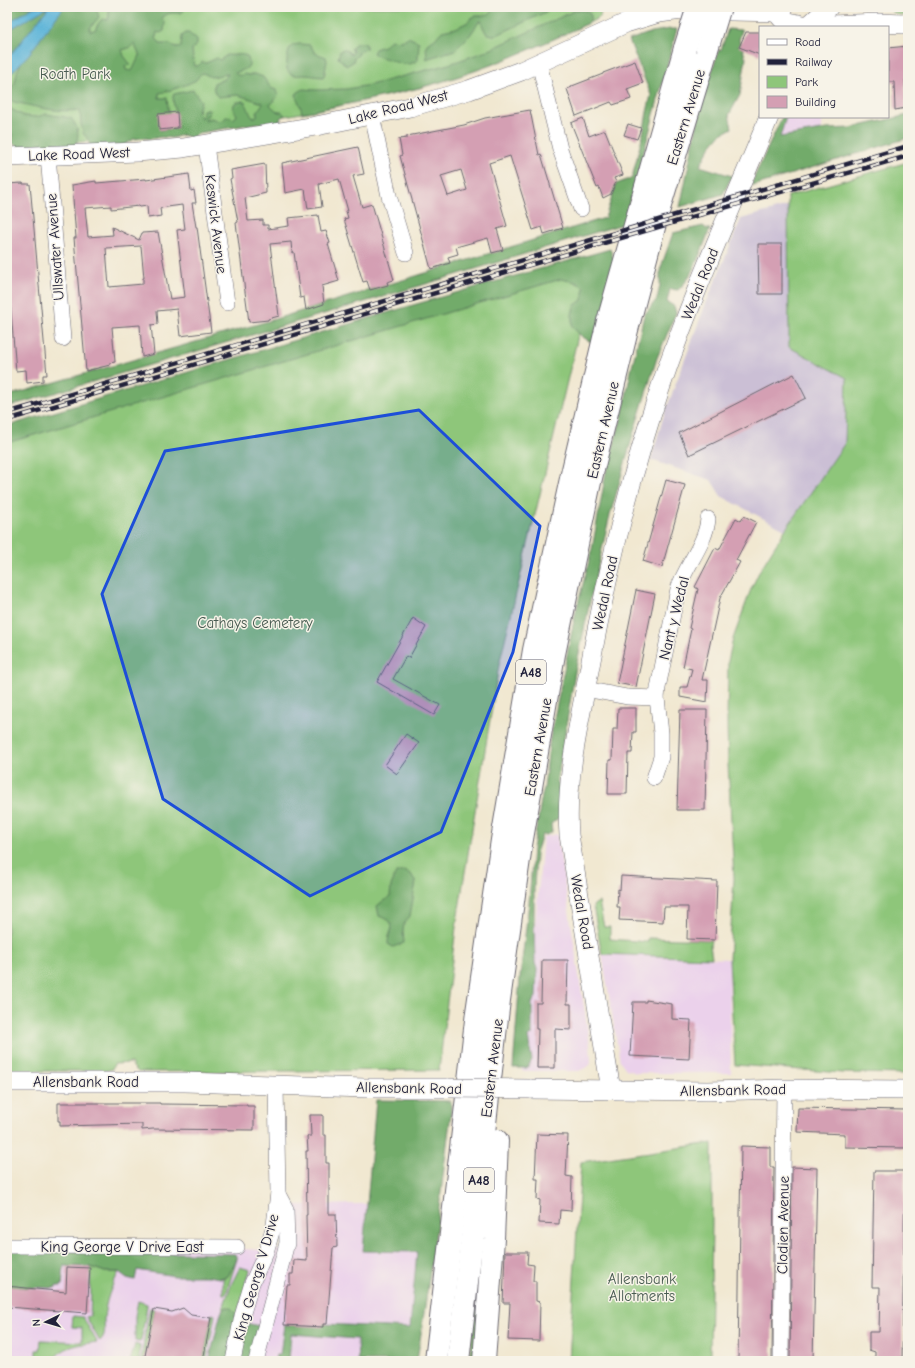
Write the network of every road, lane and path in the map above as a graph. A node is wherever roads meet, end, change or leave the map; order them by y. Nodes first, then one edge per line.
1 (698, 7) edge
2 (720, 7) edge
3 (829, 7) edge
4 (880, 7) edge
5 (780, 10) edge
6 (906, 24) edge
7 (807, 26) edge
8 (539, 63) junction
9 (372, 115) junction
10 (768, 118) edge
11 (206, 145) junction
12 (48, 155) junction
13 (7, 157) edge
14 (581, 209) dead end
15 (406, 253) dead end
16 (227, 303) dead end
17 (63, 339) dead end
18 (708, 519) dead end
19 (585, 689) junction
20 (657, 698) junction
21 (654, 778) dead end
22 (499, 1000) junction
23 (7, 1082) edge
24 (276, 1085) junction
25 (784, 1089) junction
26 (611, 1090) junction
27 (908, 1090) edge
28 (278, 1193) junction
29 (7, 1246) edge
30 (237, 1247) dead end
31 (442, 1309) junction
32 (233, 1361) edge
33 (256, 1361) edge
34 (426, 1361) edge
35 (436, 1361) edge
36 (458, 1361) edge
37 (484, 1361) edge
38 (781, 1361) edge

1 - 31 highway, Eastern Avenue / A48, bridge
2 - 22 highway, Eastern Avenue / A48, bridge
3 - 7 street
4 - 6 street
5 - 7 street, Lake Road West
5 - 8 street, Lake Road West
6 - 7 street, Lake Road West
8 - 9 street, Lake Road West
8 - 14 street
9 - 11 street, Lake Road West
9 - 15 street
10 - 19 street, Wedal Road
11 - 12 street, Lake Road West
11 - 16 street, Keswick Avenue
12 - 13 street, Lake Road West
12 - 17 street, Ullswater Avenue
18 - 20 street, Nant y Wedal
19 - 20 street
19 - 26 street, Wedal Road
20 - 21 street, Nant y Wedal
22 - 36 highway, Eastern Avenue / A48
22 - 37 highway
23 - 24 street, Allensbank Road
24 - 26 street, Allensbank Road, bridge
24 - 28 street, King George V Drive
25 - 26 street, Allensbank Road
25 - 27 street, Allensbank Road
25 - 38 street, Clodien Avenue
28 - 32 street, King George V Drive
28 - 33 street, King George V Drive
29 - 30 street, King George V Drive East
31 - 34 highway
31 - 35 highway, Eastern Avenue / A48

